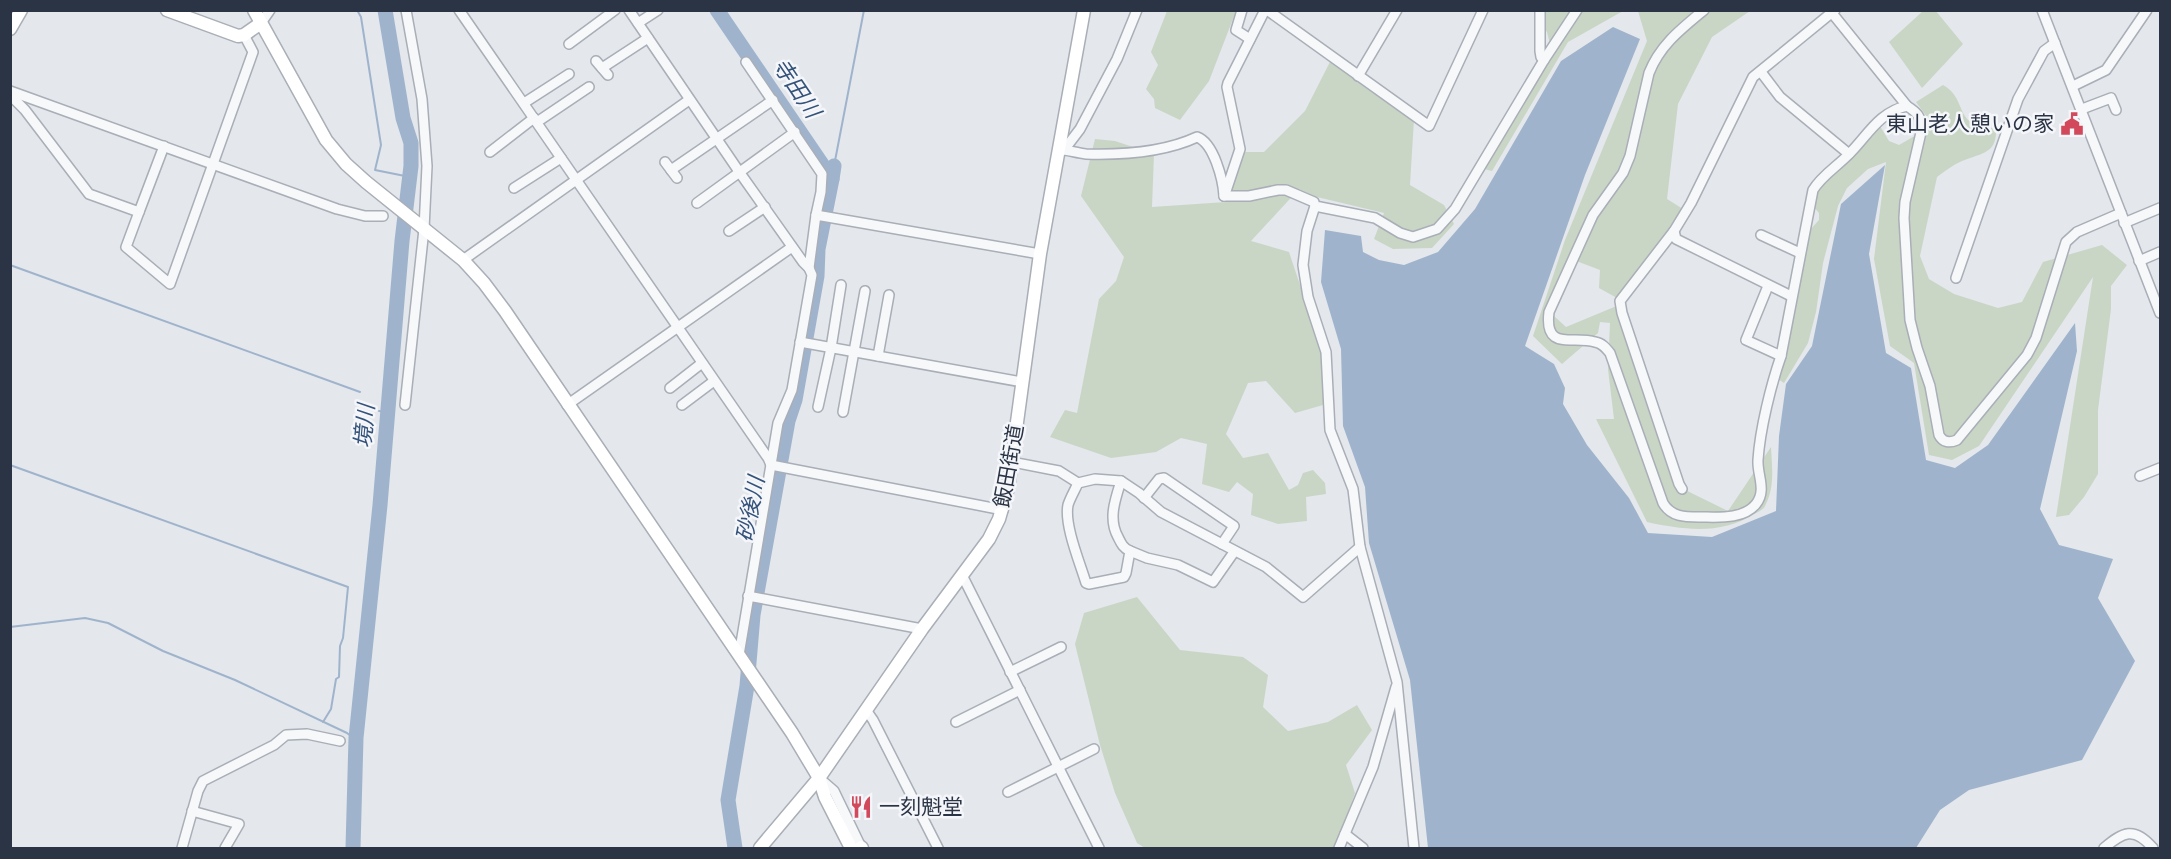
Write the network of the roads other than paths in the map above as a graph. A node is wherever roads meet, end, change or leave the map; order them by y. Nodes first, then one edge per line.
1 (21, 10) edge
2 (168, 10) edge
3 (254, 10) edge
4 (270, 10) edge
5 (406, 10) edge
6 (459, 10) edge
7 (615, 10) edge
8 (629, 10) edge
9 (658, 10) edge
10 (1084, 10) edge
11 (1137, 10) edge
12 (1242, 10) edge
13 (1266, 10) edge
14 (1397, 10) edge
15 (1483, 10) edge
16 (1540, 10) edge
17 (1577, 10) edge
18 (1704, 10) edge
19 (2042, 10) edge
20 (2147, 10) edge
21 (1834, 12) edge
22 (261, 23) junction
23 (638, 23) junction
24 (10, 29) edge
25 (244, 35) junction
26 (648, 38) junction
27 (1250, 39) junction
28 (2055, 43) junction
29 (569, 44) dead end
30 (1544, 60) junction
31 (747, 62) dead end
32 (602, 68) dead end
33 (1761, 72) junction
34 (569, 74) dead end
35 (1358, 76) junction
36 (2073, 86) junction
37 (589, 87) dead end
38 (10, 93) edge
39 (689, 100) junction
40 (773, 100) junction
41 (524, 104) junction
42 (1907, 106) junction
43 (2082, 109) junction
44 (2116, 110) dead end
45 (535, 120) junction
46 (795, 132) junction
47 (717, 139) junction
48 (164, 146) junction
49 (1061, 149) junction
50 (490, 152) dead end
51 (1849, 154) junction
52 (561, 158) junction
53 (214, 165) junction
54 (671, 170) dead end
55 (740, 173) junction
56 (576, 181) junction
57 (514, 188) dead end
58 (1224, 196) junction
59 (697, 203) dead end
60 (1314, 206) junction
61 (765, 207) junction
62 (2160, 208) edge
63 (139, 212) junction
64 (2121, 213) junction
65 (818, 215) junction
66 (383, 216) dead end
67 (2124, 223) junction
68 (424, 229) junction
69 (729, 231) dead end
70 (1674, 231) junction
71 (1761, 234) dead end
72 (792, 247) junction
73 (2160, 252) edge
74 (1800, 253) junction
75 (1040, 254) junction
76 (463, 260) junction
77 (2139, 261) junction
78 (809, 268) junction
79 (1956, 278) dead end
80 (841, 285) dead end
81 (1768, 286) junction
82 (865, 291) dead end
83 (2157, 294) edge
84 (889, 295) dead end
85 (1791, 297) junction
86 (2160, 313) edge
87 (677, 328) junction
88 (801, 342) junction
89 (831, 348) junction
90 (852, 351) junction
91 (878, 356) junction
92 (1780, 356) junction
93 (702, 363) junction
94 (714, 381) junction
95 (1022, 382) junction
96 (670, 388) dead end
97 (405, 405) dead end
98 (567, 405) junction
99 (682, 405) dead end
100 (818, 407) dead end
101 (843, 412) dead end
102 (1012, 462) junction
103 (772, 466) junction
104 (2160, 468) edge
105 (2140, 476) dead end
106 (1121, 481) junction
107 (1078, 483) junction
108 (1682, 489) dead end
109 (1144, 498) junction
110 (1003, 510) junction
111 (1222, 544) junction
112 (1360, 547) junction
113 (1130, 551) junction
114 (1234, 552) junction
115 (962, 575) junction
116 (750, 597) junction
117 (922, 629) junction
118 (1061, 646) dead end
119 (742, 658) junction
120 (1010, 672) junction
121 (1397, 682) junction
122 (1020, 690) junction
123 (866, 710) junction
124 (956, 722) dead end
125 (340, 741) dead end
126 (1094, 749) dead end
127 (1059, 766) junction
128 (819, 777) junction
129 (1008, 792) dead end
130 (192, 812) junction
131 (1345, 834) junction
132 (858, 848) edge
133 (182, 849) edge
134 (225, 849) edge
135 (760, 849) edge
136 (938, 849) edge
137 (1099, 849) edge
138 (1339, 849) edge
139 (1363, 849) edge
140 (1414, 849) edge
141 (2104, 849) edge
142 (2153, 849) edge

1 - 24 street
2 - 25 street
3 - 22 street
4 - 22 street
5 - 68 street
6 - 41 street
7 - 29 street
8 - 23 street
9 - 23 street
10 - 49 street, 飯田街道
11 - 49 street
12 - 27 street
13 - 27 street
13 - 35 street
14 - 35 street
15 - 35 street
16 - 30 street
17 - 30 street
18 - 92 street
19 - 28 street
20 - 36 street
21 - 33 street
21 - 42 street
22 - 25 street
22 - 68 street
23 - 26 street
25 - 53 street
26 - 32 street
26 - 39 street
27 - 58 street
28 - 36 street
28 - 79 street
30 - 60 street
31 - 40 street
33 - 51 street
33 - 70 street
34 - 41 street
36 - 43 street
37 - 45 street
38 - 48 street
38 - 63 street
39 - 47 street
39 - 56 street
40 - 46 street
40 - 47 street
41 - 45 street
42 - 51 street
42 - 64 street
43 - 44 street
43 - 64 street
45 - 50 street
45 - 52 street
46 - 55 street
46 - 65 street
47 - 54 street
47 - 55 street
48 - 53 street
48 - 63 street
49 - 58 street
49 - 75 street, 飯田街道
51 - 74 street
52 - 56 street
52 - 57 street
53 - 63 street
53 - 66 street
55 - 59 street
55 - 61 street
56 - 76 street
56 - 87 street
58 - 60 street
60 - 112 street
61 - 69 street
61 - 72 street
62 - 67 street
64 - 67 street
65 - 75 street
65 - 78 street
67 - 77 street
68 - 76 street
68 - 97 street
70 - 81 street
70 - 108 street
71 - 74 street
72 - 78 street
72 - 87 street
73 - 77 street
74 - 85 street
75 - 95 street, 飯田街道
76 - 98 street
77 - 83 street
78 - 88 street
80 - 89 street
81 - 85 street
81 - 92 street
82 - 90 street
83 - 86 street
84 - 91 street
85 - 92 street
87 - 93 street
87 - 98 street
88 - 89 street
88 - 103 street
89 - 90 street
89 - 100 street
90 - 91 street
90 - 101 street
91 - 95 street
93 - 94 street
93 - 96 street
94 - 99 street
94 - 103 street
95 - 102 street, 飯田街道
98 - 119 street
102 - 107 street
102 - 110 street, 飯田街道
103 - 110 street
103 - 116 street
104 - 105 street
106 - 107 street
106 - 109 street
106 - 113 street
107 - 113 street
109 - 111 street
109 - 111 street
110 - 115 street, 飯田街道
111 - 114 street
112 - 114 street
112 - 121 street
113 - 114 street
115 - 117 street, 飯田街道
115 - 120 street
116 - 117 street
116 - 119 street
117 - 123 street, 飯田街道
118 - 120 street
119 - 128 street
120 - 122 street
121 - 131 street
121 - 140 street
122 - 124 street
122 - 127 street
123 - 128 street, 飯田街道
123 - 136 street
125 - 130 street
126 - 127 street
127 - 129 street
127 - 137 street
128 - 132 street
128 - 135 street, 飯田街道
130 - 133 street
130 - 134 street
131 - 138 street
131 - 139 street
141 - 142 street

